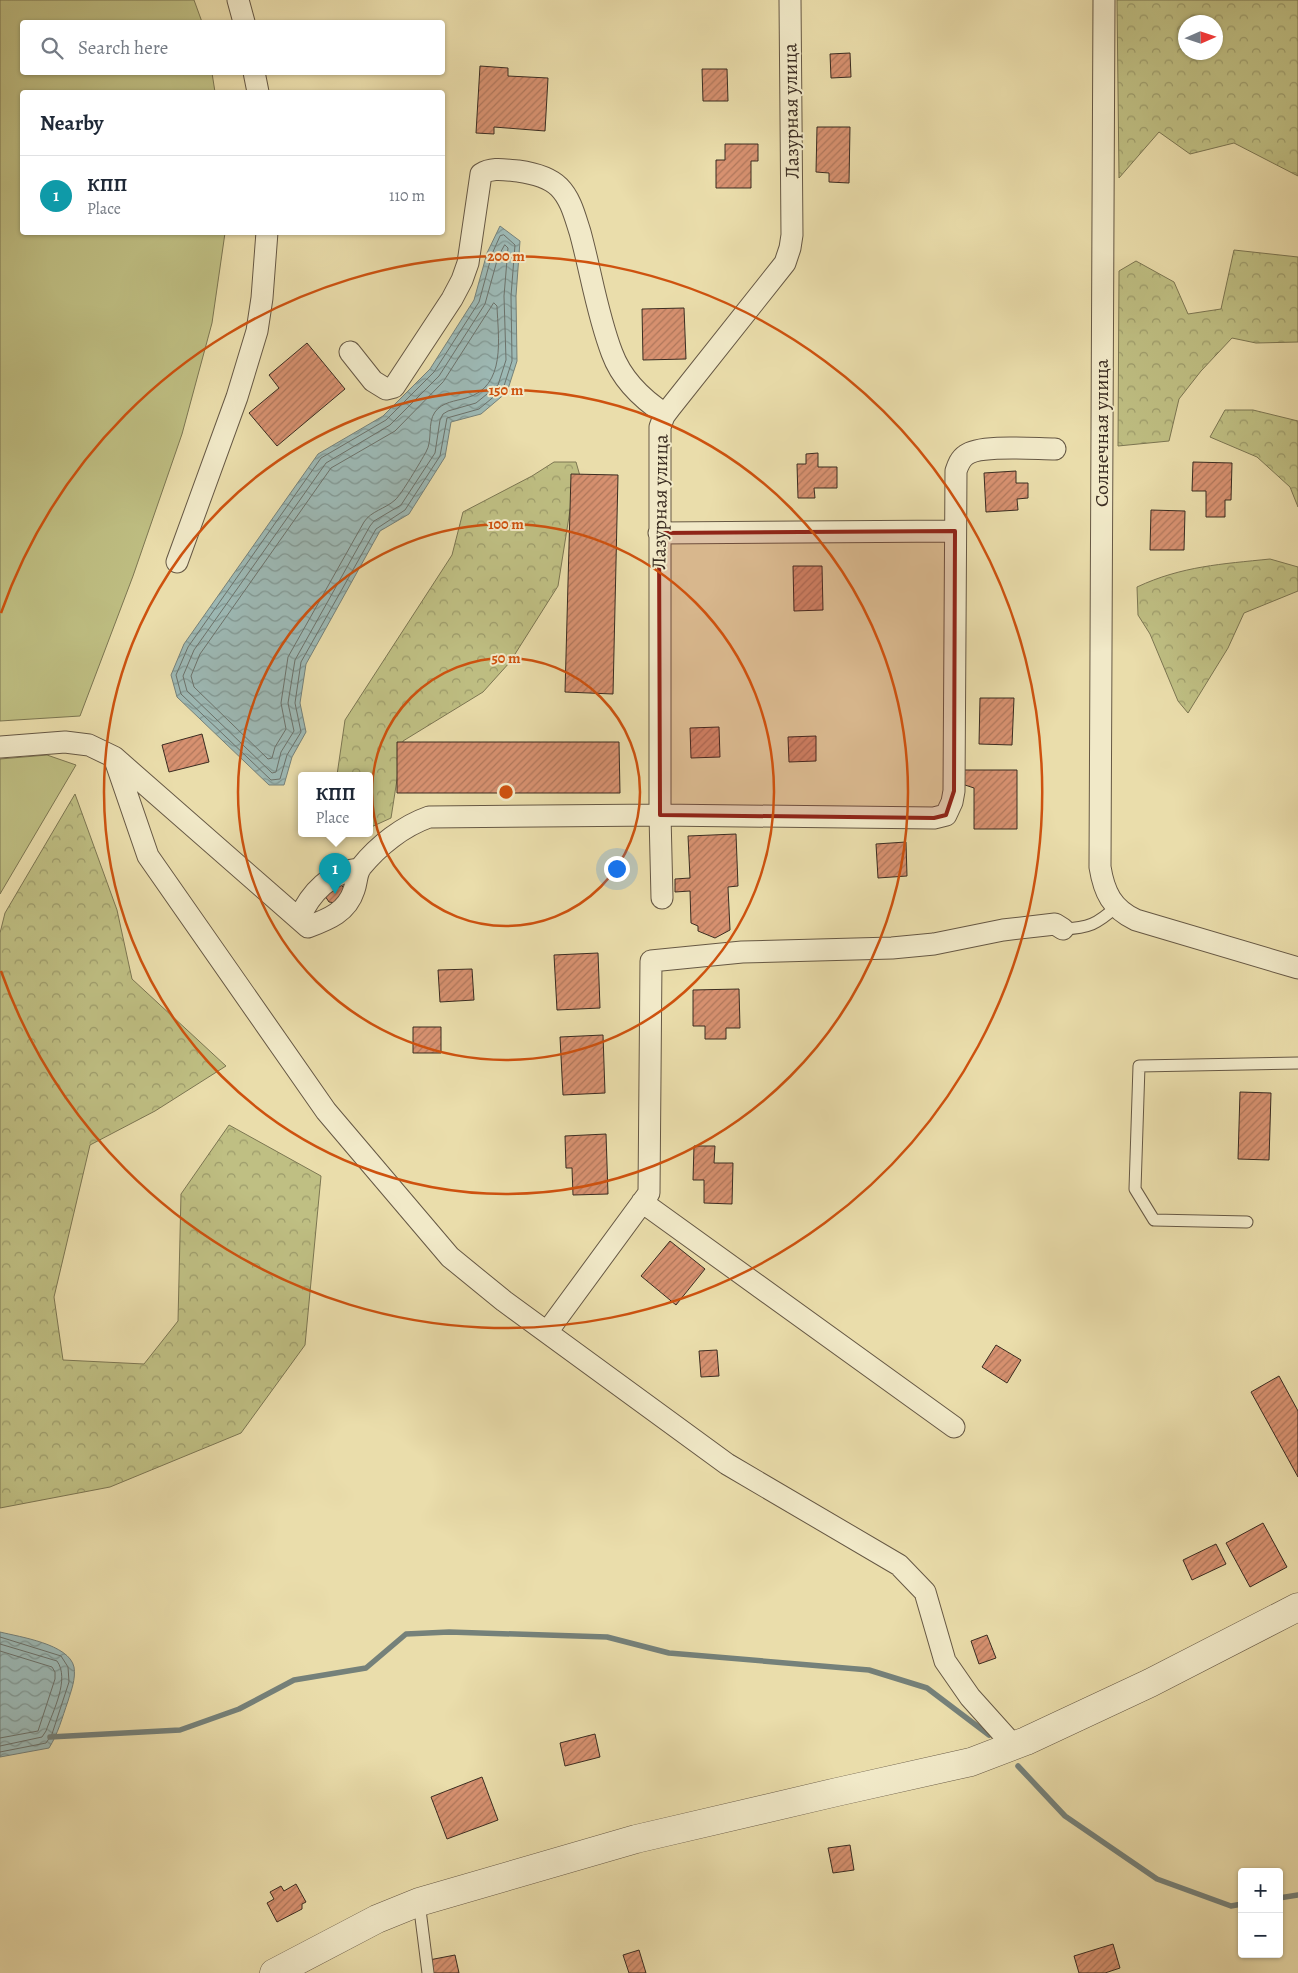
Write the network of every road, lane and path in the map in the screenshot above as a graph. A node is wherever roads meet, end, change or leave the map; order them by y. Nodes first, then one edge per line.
1 (238, 0) edge
2 (790, 0) edge
3 (1104, 0) edge
4 (243, 20) edge
5 (255, 75) edge
6 (258, 90) edge
7 (267, 235) edge
8 (350, 352) dead end
9 (665, 414) junction
10 (1055, 449) dead end
11 (955, 531) junction
12 (659, 533) junction
13 (177, 562) dead end
14 (0, 747) edge
15 (114, 756) junction
16 (660, 815) junction
17 (360, 868) junction
18 (662, 898) dead end
19 (1116, 907) junction
20 (304, 923) junction
21 (1063, 930) joint
22 (1298, 968) edge
23 (1298, 1064) edge
24 (642, 1202) junction
25 (1247, 1222) dead end
26 (547, 1332) junction
27 (954, 1427) dead end
28 (1298, 1607) edge
29 (1014, 1746) junction
30 (419, 1902) junction
31 (274, 1973) edge
32 (428, 1973) edge

1 - 4 street
2 - 9 street, Лазурная улица
3 - 19 street, Солнечная улица
5 - 6 street
7 - 13 street
8 - 9 street
9 - 12 street, Лазурная улица
10 - 11 street
11 - 12 street
11 - 16 street
12 - 16 street, Лазурная улица
14 - 15 street
15 - 20 street
15 - 26 street
16 - 17 street
16 - 18 street, Лазурная улица
17 - 20 street
17 - 20 street
19 - 21 lane
19 - 22 street
21 - 24 street
23 - 25 lane
24 - 26 street
24 - 27 street
26 - 29 street
28 - 29 street
29 - 30 street
30 - 31 street
30 - 32 lane

